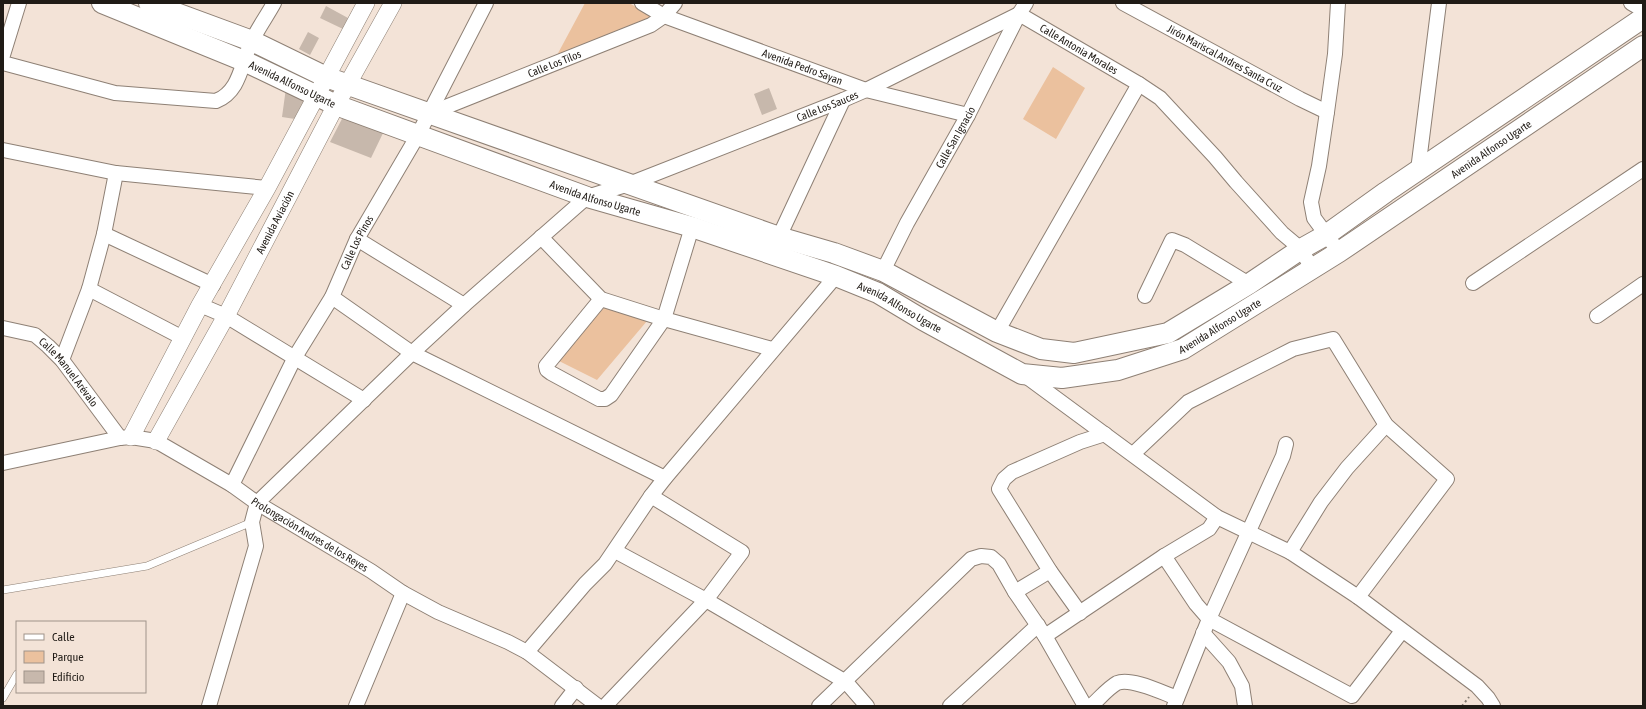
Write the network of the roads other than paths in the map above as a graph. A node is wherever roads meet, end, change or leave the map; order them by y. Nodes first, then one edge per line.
1 (19, 3) edge
2 (102, 3) edge
3 (149, 3) edge
4 (274, 3) edge
5 (366, 3) edge
6 (393, 3) edge
7 (486, 3) edge
8 (642, 3) edge
9 (675, 3) edge
10 (1124, 3) edge
11 (1338, 3) edge
12 (1440, 3) edge
13 (1631, 3) edge
14 (179, 8) edge
15 (1023, 8) edge
16 (1643, 10) edge
17 (664, 16) junction
18 (1643, 18) edge
19 (252, 41) junction
20 (1643, 46) edge
21 (3, 54) edge
22 (244, 61) junction
23 (3, 63) edge
24 (326, 76) junction
25 (347, 84) junction
26 (1139, 84) junction
27 (866, 90) junction
28 (315, 96) junction
29 (843, 100) junction
30 (336, 105) junction
31 (1328, 112) junction
32 (428, 114) junction
33 (968, 115) junction
34 (418, 135) junction
35 (3, 150) edge
36 (1643, 169) edge
37 (1418, 170) junction
38 (116, 173) junction
39 (629, 184) junction
40 (266, 188) junction
41 (587, 197) junction
42 (692, 226) junction
43 (104, 234) junction
44 (1326, 235) junction
45 (541, 237) junction
46 (779, 237) junction
47 (357, 239) junction
48 (1301, 249) junction
49 (1339, 252) junction
50 (1312, 267) junction
51 (883, 271) junction
52 (836, 276) junction
53 (1473, 283) dead end
54 (1249, 284) junction
55 (1643, 284) edge
56 (213, 285) junction
57 (89, 289) junction
58 (1144, 296) dead end
59 (332, 297) junction
60 (601, 299) junction
61 (200, 305) junction
62 (464, 305) junction
63 (226, 316) junction
64 (1597, 316) dead end
65 (664, 319) junction
66 (3, 328) edge
67 (997, 332) junction
68 (183, 338) junction
69 (772, 349) junction
70 (412, 353) junction
71 (295, 357) junction
72 (62, 360) junction
73 (1022, 374) junction
74 (364, 400) junction
75 (1386, 425) junction
76 (1105, 434) junction
77 (125, 437) junction
78 (156, 441) junction
79 (1286, 444) dead end
80 (1133, 454) junction
81 (3, 463) edge
82 (665, 478) junction
83 (232, 485) junction
84 (651, 496) junction
85 (257, 503) junction
86 (1218, 517) junction
87 (252, 522) junction
88 (1248, 532) junction
89 (615, 551) junction
90 (1290, 552) junction
91 (1164, 556) junction
92 (1050, 571) junction
93 (3, 590) edge
94 (1015, 592) junction
95 (403, 593) junction
96 (1358, 597) junction
97 (706, 600) junction
98 (1080, 613) junction
99 (1208, 619) junction
100 (1402, 630) junction
101 (1042, 631) junction
102 (1203, 633) junction
103 (527, 652) junction
104 (16, 676) edge
105 (846, 682) junction
106 (576, 688) junction
107 (3, 698) edge
108 (1351, 701) edge
109 (1176, 702) edge
110 (209, 706) edge
111 (356, 706) edge
112 (562, 706) edge
113 (598, 706) edge
114 (605, 706) edge
115 (819, 706) edge
116 (867, 706) edge
117 (950, 706) edge
118 (1085, 706) edge
119 (1092, 706) edge
120 (1245, 706) edge
121 (1492, 706) edge

1 - 21 street
2 - 22 main road, Avenida Alfonso Ugarte
3 - 14 main road, Avenida Alfonso Ugarte
4 - 19 street
5 - 24 street
6 - 25 street, Avenida Aviación
7 - 32 street, Calle Los Pinos
8 - 17 street, Avenida Pedro Sayan
9 - 17 street, Calle Los Tilos
10 - 31 street, Jirón Mariscal Andres Santa Cruz
11 - 31 street
12 - 37 street
13 - 16 street
14 - 19 main road, Avenida Alfonso Ugarte
15 - 26 street, Calle Antonia Morales
15 - 27 street, Calle Los Sauces
15 - 33 street, Calle San Ignacio
17 - 27 street, Avenida Pedro Sayan
17 - 32 street, Calle Los Tilos
18 - 37 main road, Avenida Alfonso Ugarte
19 - 22 street
19 - 24 main road, Avenida Alfonso Ugarte
20 - 49 main road, Avenida Alfonso Ugarte
22 - 23 street
22 - 28 main road, Avenida Alfonso Ugarte
24 - 25 main road, Avenida Alfonso Ugarte
24 - 28 street
25 - 30 street, Avenida Aviación
25 - 32 main road, Avenida Alfonso Ugarte
26 - 48 street, Calle Antonia Morales
26 - 67 street
27 - 29 street, Calle Los Sauces
27 - 33 street, Avenida Pedro Sayan
28 - 30 main road, Avenida Alfonso Ugarte
28 - 40 street
29 - 39 street, Calle Los Sauces
29 - 46 street
30 - 34 main road, Avenida Alfonso Ugarte
30 - 63 street, Avenida Aviación
31 - 44 street
32 - 34 street, Calle Los Pinos
32 - 39 main road, Avenida Alfonso Ugarte
33 - 51 street, Calle San Ignacio
34 - 41 main road, Avenida Alfonso Ugarte
34 - 47 street, Calle Los Pinos
35 - 38 street
36 - 53 street
37 - 44 main road, Avenida Alfonso Ugarte
38 - 40 street
38 - 43 street
39 - 41 street, Calle Los Sauces
39 - 46 main road, Avenida Alfonso Ugarte
40 - 56 street
41 - 42 main road, Avenida Alfonso Ugarte
41 - 45 street
42 - 52 main road, Avenida Alfonso Ugarte
42 - 65 street
43 - 56 street
43 - 57 street
44 - 48 main road, Avenida Alfonso Ugarte
44 - 49 street
45 - 60 street
45 - 62 street
46 - 51 main road, Avenida Alfonso Ugarte
47 - 59 street, Calle Los Pinos
47 - 62 street
48 - 50 street, Calle Antonia Morales
48 - 54 main road, Avenida Alfonso Ugarte
49 - 50 main road, Avenida Alfonso Ugarte
50 - 73 main road, Avenida Alfonso Ugarte
51 - 67 main road, Avenida Alfonso Ugarte
52 - 69 street
52 - 73 main road, Avenida Alfonso Ugarte
54 - 58 street
54 - 67 main road, Avenida Alfonso Ugarte
55 - 64 street
56 - 61 street
57 - 68 street
57 - 72 street
59 - 70 street
59 - 71 street, Calle Los Pinos
60 - 65 street
60 - 65 street
61 - 63 street
61 - 68 street
62 - 70 street
63 - 71 street
63 - 78 street, Avenida Aviación
65 - 69 street
66 - 72 street, Calle Manuel Arévalo
68 - 77 street
69 - 82 street
70 - 74 street
70 - 82 street
71 - 74 street
71 - 83 street, Calle Los Pinos
72 - 77 street, Calle Manuel Arévalo
73 - 76 street
74 - 85 street
75 - 80 street
75 - 90 street
75 - 96 street
76 - 80 street
76 - 92 street
77 - 78 street, Prolongación Andres de los Reyes
77 - 81 street, Prolongación Andres de los Reyes
78 - 83 street, Prolongación Andres de los Reyes
79 - 88 street
80 - 86 street
82 - 84 street
83 - 85 street, Prolongación Andres de los Reyes
84 - 89 street
84 - 97 street
85 - 87 street
85 - 95 street, Prolongación Andres de los Reyes
86 - 88 street
86 - 91 street
87 - 93 lane
87 - 110 street
88 - 90 street
88 - 99 street
89 - 97 street
89 - 103 street
90 - 96 street
91 - 98 street
91 - 99 street
92 - 94 street
92 - 98 street
94 - 101 street
94 - 105 street
95 - 103 street, Prolongación Andres de los Reyes
95 - 111 street
96 - 100 street
97 - 105 street
97 - 114 street
98 - 101 street
99 - 102 street
99 - 108 street
100 - 108 street
100 - 121 street
101 - 117 street
101 - 118 street
102 - 109 street
102 - 120 street
103 - 106 street, Prolongación Andres de los Reyes
104 - 107 lane
105 - 115 street
105 - 116 street
106 - 112 street
106 - 113 street, Prolongación Andres de los Reyes
109 - 119 street

